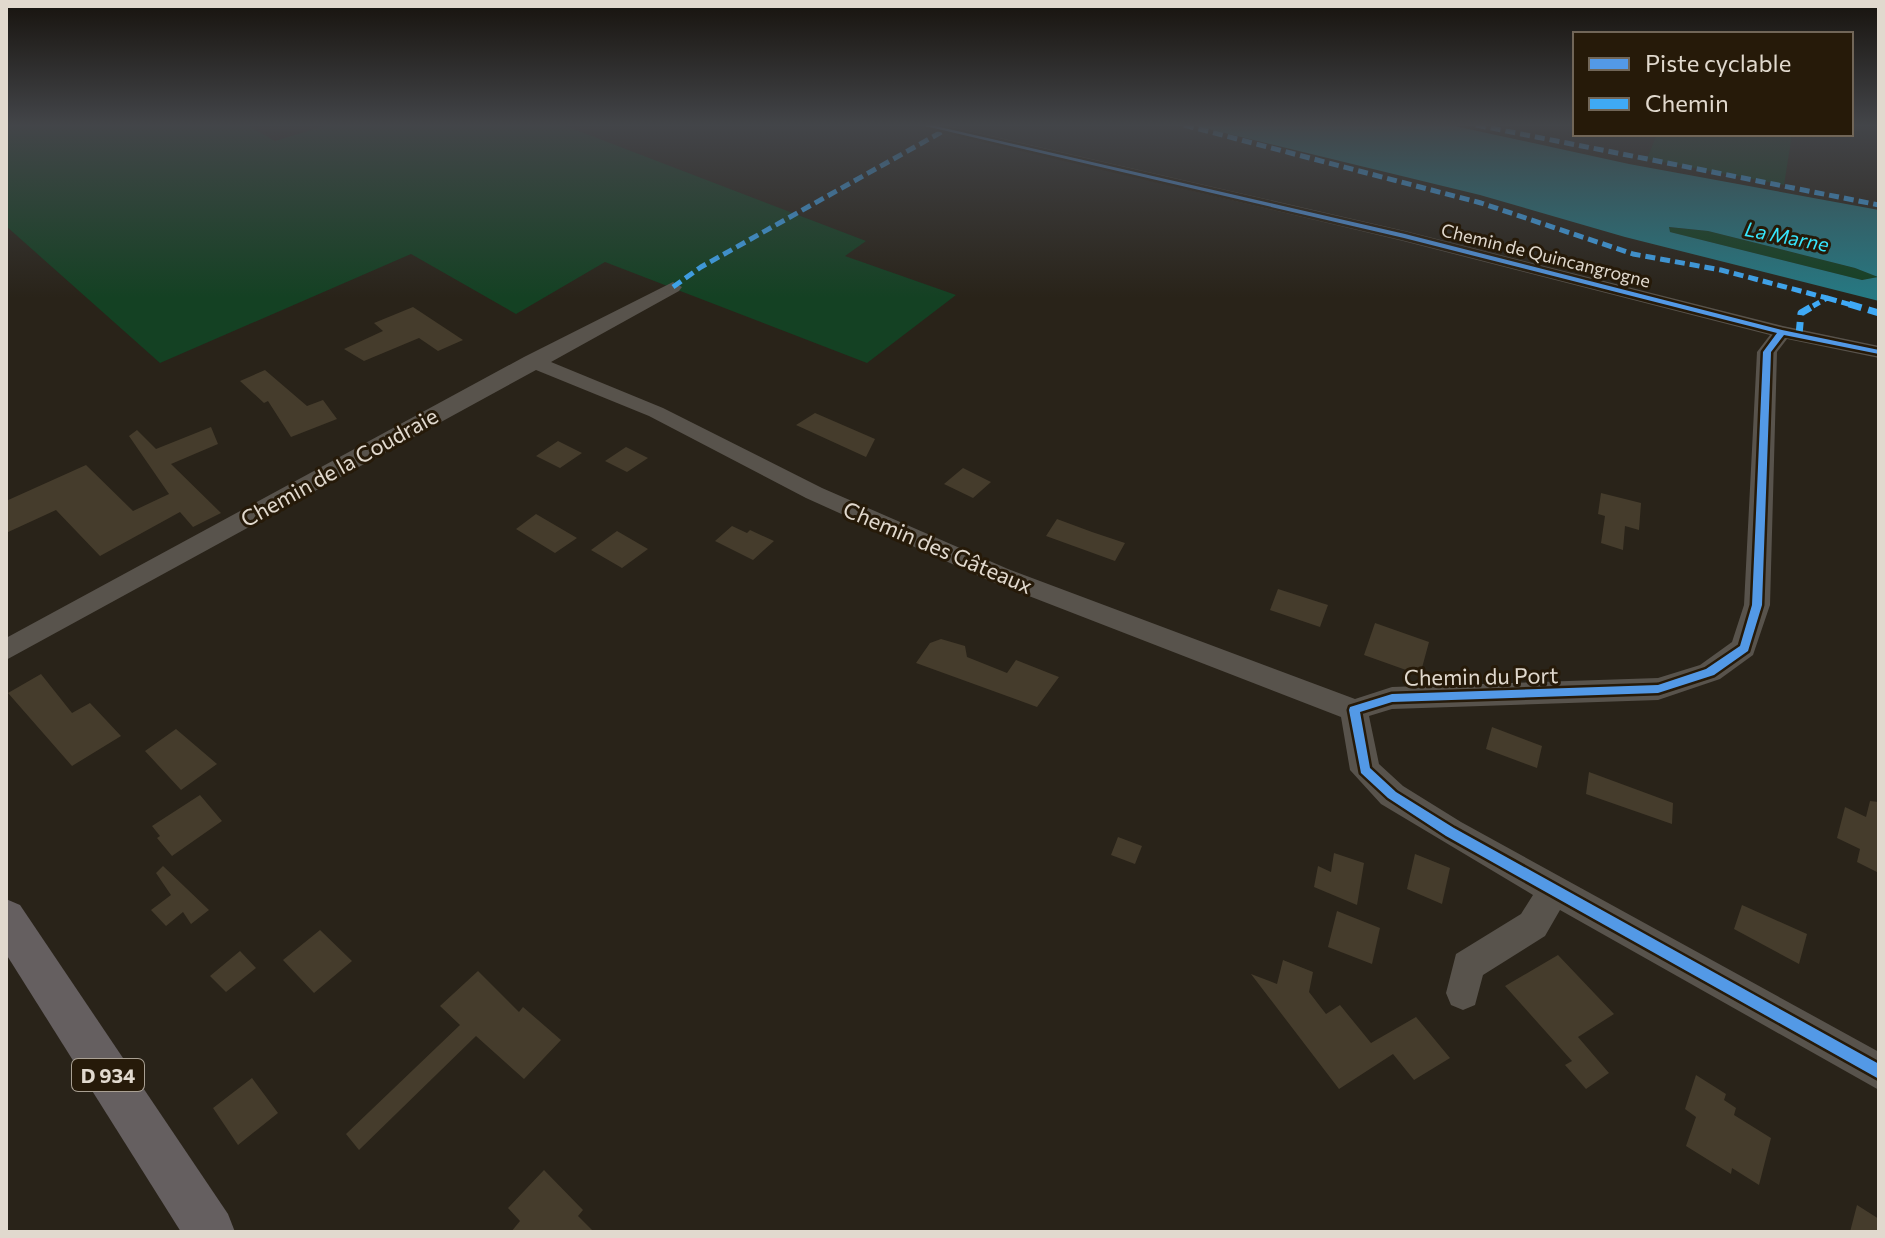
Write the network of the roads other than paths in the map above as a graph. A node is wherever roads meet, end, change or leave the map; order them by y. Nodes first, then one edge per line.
1 (1174, 183) edge
2 (673, 287) dead end
3 (1782, 332) junction
4 (1879, 352) edge
5 (531, 361) junction
6 (6, 650) edge
7 (1354, 710) junction
8 (1554, 890) junction
9 (6, 918) edge
10 (1463, 993) dead end
11 (1879, 1072) edge
12 (210, 1232) edge

1 - 3 street, Chemin de Quincangrogne
2 - 5 street, Chemin de la Coudraie
3 - 4 street, Chemin de Quincangrogne
3 - 7 street, Chemin du Port
5 - 6 street, Chemin de la Coudraie
5 - 7 street, Chemin des Gâteaux
7 - 8 street
8 - 10 street
8 - 11 street
9 - 12 main road, D 934

